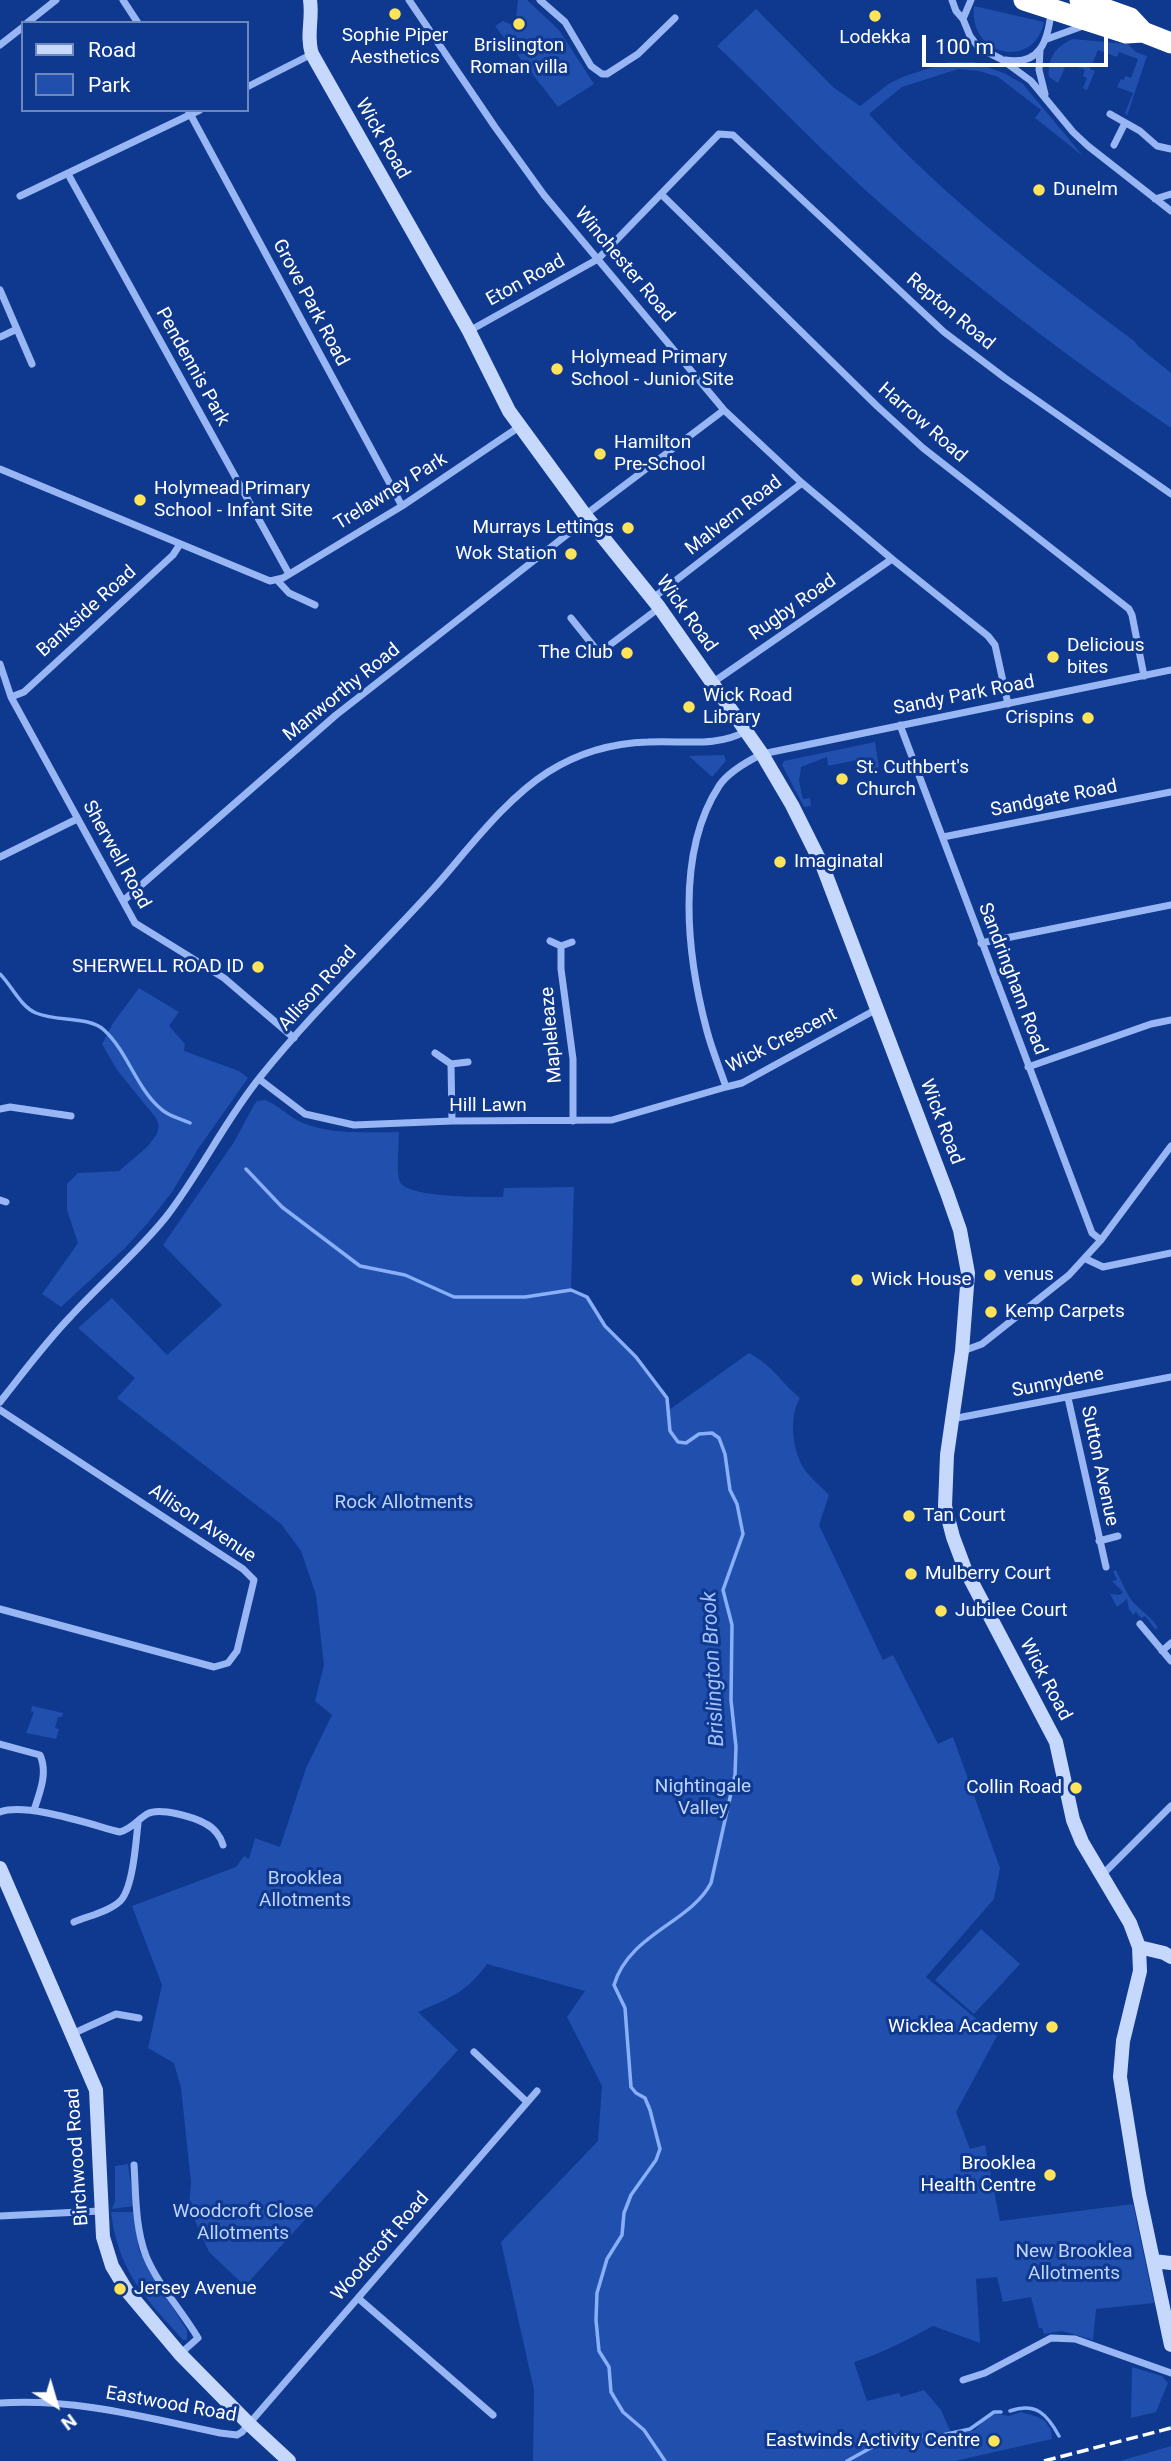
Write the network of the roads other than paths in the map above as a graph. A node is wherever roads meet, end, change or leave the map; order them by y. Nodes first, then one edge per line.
1 (56, 0) edge
2 (123, 0) edge
3 (310, 0) edge
4 (322, 0) edge
5 (409, 0) edge
6 (540, 0) edge
7 (952, 0) edge
8 (971, 0) edge
9 (1024, 0) edge
10 (1080, 0) edge
11 (1049, 4) edge
12 (675, 18) dead end
13 (963, 19) junction
14 (311, 20) junction
15 (30, 21) edge
16 (137, 21) edge
17 (1104, 26) junction
18 (21, 29) edge
19 (1143, 32) junction
20 (1047, 39) junction
21 (1171, 43) edge
22 (0, 45) edge
23 (1040, 50) junction
24 (312, 54) junction
25 (1001, 60) junction
26 (248, 86) edge
27 (1046, 97) junction
28 (189, 113) edge
29 (1110, 114) dead end
30 (1125, 122) junction
31 (727, 133) joint
32 (1114, 145) dead end
33 (1171, 149) edge
34 (68, 174) junction
35 (661, 194) junction
36 (1171, 194) edge
37 (20, 197) dead end
38 (1155, 199) junction
39 (1171, 211) edge
40 (598, 259) junction
41 (0, 290) edge
42 (18, 329) junction
43 (468, 331) junction
44 (0, 337) edge
45 (32, 364) dead end
46 (724, 410) junction
47 (519, 427) junction
48 (0, 469) edge
49 (802, 483) junction
50 (1171, 494) edge
51 (402, 506) junction
52 (586, 517) junction
53 (180, 544) junction
54 (892, 559) junction
55 (289, 574) junction
56 (277, 580) junction
57 (656, 603) junction
58 (315, 605) dead end
59 (571, 618) dead end
60 (0, 664) edge
61 (1171, 670) edge
62 (1144, 676) junction
63 (712, 684) junction
64 (11, 697) junction
65 (1009, 704) junction
66 (900, 725) junction
67 (747, 731) junction
68 (762, 754) junction
69 (1171, 792) edge
70 (77, 820) junction
71 (943, 837) junction
72 (0, 857) edge
73 (123, 901) junction
74 (1171, 905) edge
75 (550, 941) dead end
76 (572, 942) dead end
77 (981, 943) junction
78 (561, 946) junction
79 (877, 1009) junction
80 (1171, 1020) edge
81 (294, 1038) junction
82 (435, 1053) dead end
83 (468, 1062) dead end
84 (451, 1064) junction
85 (1028, 1068) junction
86 (258, 1079) junction
87 (726, 1087) junction
88 (0, 1109) edge
89 (71, 1116) dead end
90 (452, 1121) junction
91 (573, 1121) junction
92 (1171, 1146) edge
93 (1101, 1240) junction
94 (1171, 1253) edge
95 (1086, 1259) junction
96 (962, 1351) junction
97 (1171, 1377) edge
98 (1068, 1398) junction
99 (0, 1402) edge
100 (0, 1410) edge
101 (950, 1420) junction
102 (1118, 1536) dead end
103 (1099, 1541) junction
104 (1106, 1567) dead end
105 (0, 1609) edge
106 (1140, 1624) dead end
107 (1171, 1643) edge
108 (1162, 1651) junction
109 (1171, 1661) edge
110 (0, 1744) edge
111 (1171, 1806) edge
112 (34, 1810) junction
113 (0, 1812) edge
114 (138, 1823) junction
115 (223, 1845) dead end
116 (0, 1868) edge
117 (1101, 1875) junction
118 (74, 1922) dead end
119 (1139, 1947) junction
120 (1171, 1957) edge
121 (139, 2018) dead end
122 (72, 2034) junction
123 (474, 2052) dead end
124 (537, 2091) dead end
125 (527, 2102) junction
126 (134, 2165) dead end
127 (100, 2211) junction
128 (0, 2216) edge
129 (1154, 2261) junction
130 (1171, 2263) edge
131 (358, 2298) junction
132 (1171, 2345) edge
133 (180, 2354) junction
134 (1171, 2373) edge
135 (963, 2380) dead end
136 (0, 2403) edge
137 (493, 2415) dead end
138 (248, 2424) junction
139 (289, 2461) edge

1 - 15 street
2 - 16 street
3 - 14 street, Wick Road
4 - 14 street
5 - 40 street, Winchester Road
6 - 12 street
7 - 13 street
8 - 13 street
9 - 11 highway
10 - 19 highway
11 - 17 highway
11 - 20 street
13 - 25 street
14 - 24 street, Wick Road
17 - 19 highway
17 - 20 street
18 - 22 street
19 - 21 highway
20 - 23 street
23 - 25 street
23 - 27 street
24 - 26 street
24 - 43 street, Wick Road
25 - 27 street
27 - 38 street
28 - 34 street
28 - 51 street, Grove Park Road
29 - 30 street
30 - 32 street
30 - 33 street
31 - 35 street, Eton Road
31 - 50 street, Repton Road
34 - 37 street
34 - 55 street, Pendennis Park
35 - 40 street, Eton Road
35 - 62 street, Harrow Road
36 - 38 street
38 - 39 street
40 - 43 street, Eton Road
40 - 46 street, Winchester Road
41 - 42 street
42 - 44 street
42 - 45 street
43 - 47 street, Wick Road
46 - 49 street, Winchester Road
46 - 52 street, Manworthy Road
47 - 51 street, Trelawney Park
47 - 52 street, Wick Road
48 - 53 street
49 - 54 street, Winchester Road
49 - 57 street, Malvern Road
51 - 55 street, Trelawney Park
52 - 57 street, Wick Road
52 - 73 street, Manworthy Road
53 - 56 street
53 - 64 street, Bankside Road
54 - 63 street, Rugby Road
54 - 65 street, Winchester Road
55 - 56 street, Trelawney Park
56 - 58 street
57 - 59 street, Malvern Road
57 - 63 street, Wick Road
60 - 64 street, Sherwell Road
61 - 62 street, Sandy Park Road
62 - 65 street, Sandy Park Road
63 - 67 street, Wick Road
64 - 70 street, Sherwell Road
65 - 66 street, Sandy Park Road
66 - 68 street, Sandy Park Road
66 - 71 street, Sandringham Road
67 - 68 street, Wick Road
67 - 81 street, Allison Road
68 - 79 street, Wick Road
68 - 87 street, Wick Crescent
69 - 71 street, Sandgate Road
70 - 72 street
70 - 73 street, Sherwell Road
71 - 77 street, Sandringham Road
73 - 81 street, Sherwell Road
74 - 77 street
75 - 78 street
76 - 78 street
77 - 85 street, Sandringham Road
78 - 91 street, Mapleleaze
79 - 87 street, Wick Crescent
79 - 96 street, Wick Road
80 - 85 street
81 - 86 street, Allison Road
82 - 84 street
83 - 84 street
84 - 90 street
85 - 93 street, Sandringham Road
86 - 90 street, Hill Lawn
86 - 99 street, Allison Road
87 - 91 street, Hill Lawn
88 - 89 street
90 - 91 street, Hill Lawn
92 - 93 street
93 - 95 street
94 - 95 street
95 - 96 street
96 - 101 street, Wick Road
97 - 98 street, Sunnydene
98 - 101 street, Sunnydene
98 - 103 street, Sutton Avenue
100 - 105 street, Allison Avenue
101 - 117 street, Wick Road
102 - 103 street, Sutton Avenue
103 - 104 street, Sutton Avenue
106 - 108 street
107 - 108 street
108 - 109 street
110 - 112 street
111 - 117 street
112 - 113 street
112 - 114 street
114 - 115 street
114 - 118 street
116 - 122 street, Birchwood Road
117 - 119 street, Wick Road
119 - 120 street
119 - 129 street, Wick Road
121 - 122 street
122 - 127 street, Birchwood Road
123 - 125 street
124 - 125 street, Woodcroft Road
125 - 131 street, Woodcroft Road
126 - 133 street
127 - 128 street
127 - 133 street, Birchwood Road
129 - 130 street
129 - 132 street, Wick Road
131 - 137 street
131 - 138 street, Woodcroft Road
133 - 138 street, Birchwood Road
134 - 135 street
136 - 138 street, Eastwood Road
138 - 139 street, Birchwood Road

